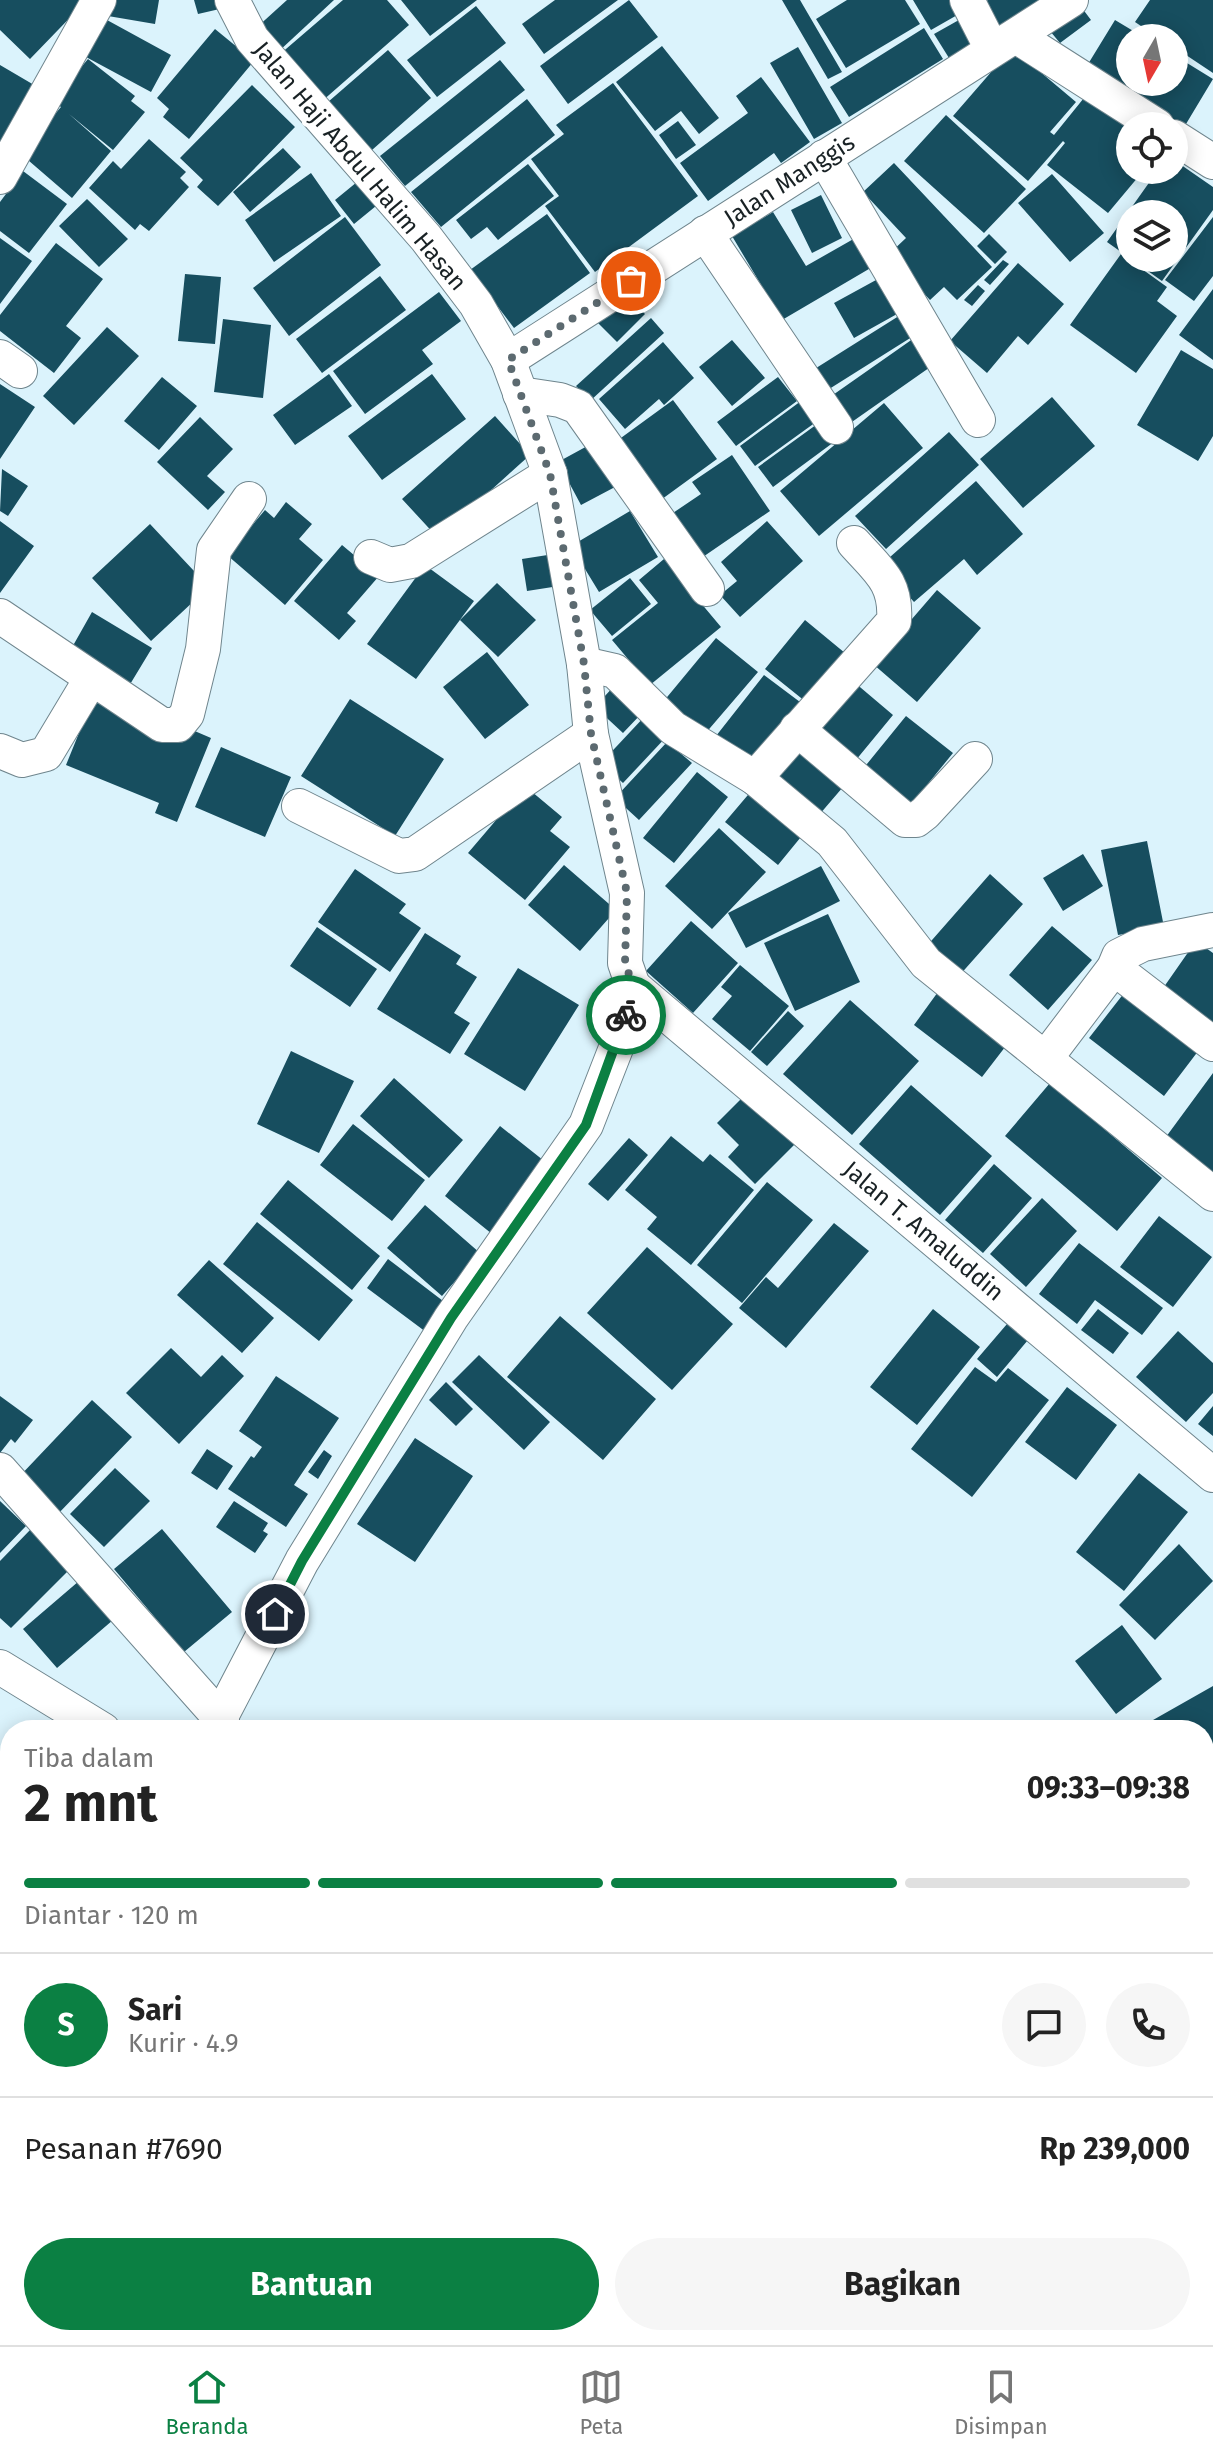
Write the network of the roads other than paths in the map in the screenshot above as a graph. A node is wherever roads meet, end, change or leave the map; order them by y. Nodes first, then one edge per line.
1 (99, 0) edge
2 (232, 0) edge
3 (967, 0) edge
4 (1071, 0) edge
5 (1004, 43) junction
6 (1131, 112) edge
7 (1188, 146) edge
8 (824, 157) junction
9 (1213, 162) edge
10 (0, 177) edge
11 (705, 233) junction
12 (508, 360) junction
13 (520, 394) junction
14 (978, 420) dead end
15 (836, 427) dead end
16 (550, 474) junction
17 (249, 499) dead end
18 (854, 543) dead end
19 (371, 557) dead end
20 (707, 589) dead end
21 (0, 616) edge
22 (584, 664) junction
23 (91, 679) junction
24 (797, 729) junction
25 (591, 734) junction
26 (0, 751) edge
27 (975, 759) dead end
28 (755, 778) junction
29 (299, 806) dead end
30 (1212, 931) edge
31 (1114, 968) junction
32 (633, 986) junction
33 (1213, 1044) edge
34 (1045, 1059) junction
35 (1213, 1194) edge
36 (0, 1470) edge
37 (1213, 1475) edge
38 (0, 1667) edge
39 (87, 1720) edge
40 (214, 1720) edge
41 (221, 1720) edge

1 - 10 street
2 - 12 street, Jalan Haji Abdul Halim Hasan
3 - 5 street
4 - 5 street, Jalan Manggis
5 - 6 street
5 - 8 street, Jalan Manggis
7 - 9 street
8 - 11 street, Jalan Manggis
8 - 14 street
11 - 12 street, Jalan Manggis
11 - 15 street
12 - 13 street, Jalan Haji Abdul Halim Hasan
13 - 16 street, Jalan Haji Abdul Halim Hasan
13 - 20 street
16 - 19 street
16 - 22 street, Jalan Haji Abdul Halim Hasan
17 - 23 street
18 - 24 street
21 - 23 street
22 - 25 street, Jalan Haji Abdul Halim Hasan
22 - 28 street
23 - 26 street
24 - 27 street
24 - 28 street
25 - 29 street
25 - 32 street, Jalan Haji Abdul Halim Hasan
28 - 34 street
30 - 31 street
31 - 33 street
31 - 34 street
32 - 37 street, Jalan T. Amaluddin
32 - 41 street, Jalan Haji Abdul Halim Hasan
34 - 35 street
36 - 40 street
38 - 39 street

